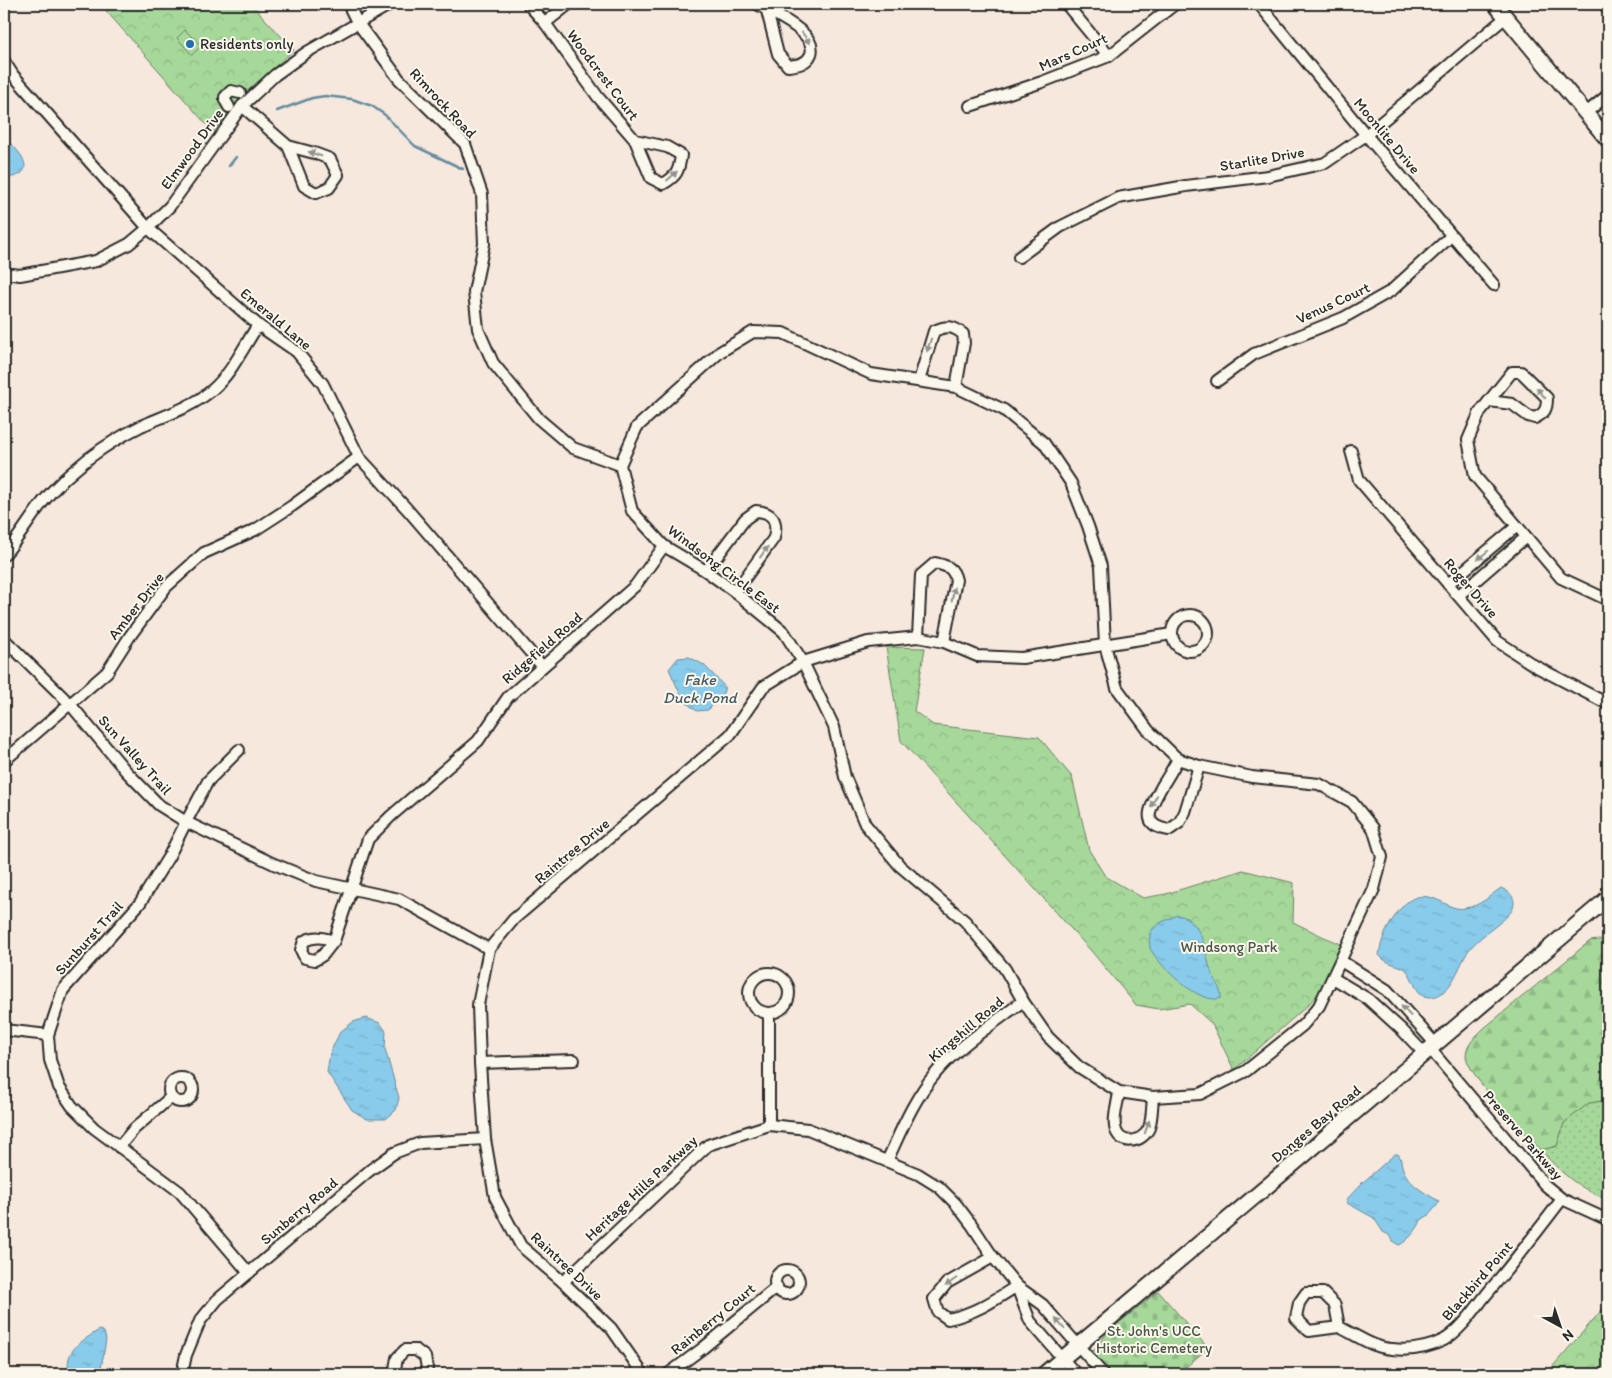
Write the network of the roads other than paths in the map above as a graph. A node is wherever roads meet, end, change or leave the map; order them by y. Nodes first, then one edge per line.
1 (348, 4) edge
2 (392, 4) edge
3 (528, 4) edge
4 (569, 4) edge
5 (757, 4) edge
6 (1066, 4) edge
7 (1176, 4) edge
8 (1259, 4) edge
9 (1495, 4) edge
10 (1604, 4) edge
11 (1608, 10) edge
12 (767, 11) junction
13 (1506, 17) junction
14 (356, 22) junction
15 (545, 22) junction
16 (1109, 56) junction
17 (4, 61) edge
18 (240, 93) dead end
19 (1608, 95) edge
20 (242, 106) junction
21 (970, 106) dead end
22 (229, 107) dead end
23 (1586, 113) junction
24 (1366, 135) junction
25 (635, 140) junction
26 (1608, 140) edge
27 (288, 146) junction
28 (148, 228) junction
29 (1451, 236) junction
30 (1019, 257) dead end
31 (4, 274) edge
32 (1494, 285) dead end
33 (258, 325) junction
34 (919, 381) junction
35 (1217, 381) dead end
36 (956, 387) junction
37 (1489, 401) junction
38 (1350, 451) dead end
39 (359, 457) junction
40 (620, 465) junction
41 (1517, 526) junction
42 (1526, 537) junction
43 (664, 546) junction
44 (4, 555) edge
45 (706, 571) junction
46 (1448, 584) junction
47 (735, 592) junction
48 (1459, 596) junction
49 (1608, 600) edge
50 (1172, 634) dead end
51 (918, 637) junction
52 (4, 639) edge
53 (944, 642) junction
54 (1105, 645) junction
55 (803, 662) junction
56 (542, 666) junction
57 (70, 704) junction
58 (1608, 704) edge
59 (239, 750) dead end
60 (1178, 758) junction
61 (4, 761) edge
62 (1199, 766) junction
63 (186, 822) junction
64 (352, 888) junction
65 (1608, 898) edge
66 (334, 941) dead end
67 (489, 949) junction
68 (1341, 962) junction
69 (1333, 978) junction
70 (1024, 1001) junction
71 (769, 1014) junction
72 (4, 1030) edge
73 (48, 1035) junction
74 (1431, 1050) junction
75 (574, 1060) dead end
76 (480, 1063) junction
77 (1119, 1092) junction
78 (171, 1097) dead end
79 (1153, 1097) junction
80 (769, 1124) junction
81 (485, 1139) junction
82 (119, 1147) junction
83 (887, 1161) junction
84 (1562, 1199) junction
85 (1608, 1220) edge
86 (993, 1257) junction
87 (249, 1273) junction
88 (563, 1282) junction
89 (1017, 1286) junction
90 (777, 1287) dead end
91 (1339, 1327) junction
92 (1079, 1345) junction
93 (1062, 1359) junction
94 (182, 1374) edge
95 (398, 1374) edge
96 (424, 1374) edge
97 (643, 1374) edge
98 (668, 1374) edge
99 (1044, 1374) edge
100 (1076, 1374) edge
101 (1103, 1374) edge

1 - 14 street, Rimrock Road
2 - 14 street, Elmwood Drive
3 - 15 street, Woodcrest Court
4 - 15 street
5 - 12 street
6 - 16 street
7 - 16 street, Mars Court
8 - 24 street, Moonlite Drive
9 - 13 street
10 - 11 street
12 -> 12 street
13 - 23 street
13 - 24 street, Starlite Drive
14 - 20 street, Elmwood Drive
14 - 40 street, Rimrock Road
15 - 25 street, Woodcrest Court
16 - 21 street, Mars Court
17 - 28 street, Emerald Lane
18 - 22 street
19 - 23 street
20 - 27 street
20 - 28 street, Elmwood Drive
23 - 26 street
24 - 29 street, Moonlite Drive
24 - 30 street, Starlite Drive
25 -> 25 street, Woodcrest Court
27 -> 27 street
28 - 31 street, Elmwood Drive
28 - 33 street, Emerald Lane
29 - 32 street, Moonlite Drive
29 - 35 street, Venus Court
33 - 39 street, Emerald Lane
33 - 44 street
34 - 36 street
36 -> 34 street
34 - 40 street
36 - 54 street
37 -> 37 street
37 - 41 street
38 - 46 street, Roger Drive
39 - 56 street, Emerald Lane
39 - 57 street, Amber Drive
40 - 43 street, Windsong Circle East
41 - 42 street
41 -> 46 street
42 - 48 street
42 - 49 street
43 - 45 street, Windsong Circle East
43 - 56 street, Ridgefield Road
45 - 47 street, Windsong Circle East
47 -> 45 street
46 - 48 street, Roger Drive
47 - 55 street, Windsong Circle East
48 - 58 street, Roger Drive
50 - 54 street, Raintree Drive
51 - 53 street, Raintree Drive
53 -> 51 street
51 - 55 street, Raintree Drive
52 - 57 street, Sun Valley Trail
53 - 54 street, Raintree Drive
54 - 60 street
55 - 67 street, Raintree Drive
55 - 70 street, Windsong Circle East
56 - 64 street, Ridgefield Road
57 - 61 street, Amber Drive
57 - 63 street, Sun Valley Trail
59 - 63 street, Sunburst Trail
60 - 62 street, Windsong Circle East
60 -> 62 street
62 - 68 street, Windsong Circle East
63 - 64 street, Sun Valley Trail
63 - 73 street, Sunburst Trail
64 - 66 street, Ridgefield Road
64 - 67 street, Sun Valley Trail
65 - 74 street, Donges Bay Road
67 - 76 street, Raintree Drive
68 - 69 street, Windsong Circle East
74 -> 68 street
69 - 74 street
69 - 79 street, Windsong Circle East
70 - 77 street, Windsong Circle East
70 - 83 street, Kingshill Road
71 - 71 street
71 - 80 street
72 - 73 street
73 - 82 street, Sunburst Trail
74 - 84 street, Preserve Parkway
74 - 92 street, Donges Bay Road
75 - 76 street
76 - 81 street, Raintree Drive
77 - 79 street, Windsong Circle East
77 -> 79 street
78 - 82 street
80 - 83 street, Heritage Hills Parkway
80 - 88 street, Heritage Hills Parkway
81 - 87 street, Sunberry Road
81 - 88 street, Raintree Drive
82 - 87 street, Sunburst Trail
83 - 86 street, Heritage Hills Parkway
84 - 85 street, Preserve Parkway
84 - 91 street, Blackbird Point
86 - 89 street, Heritage Hills Parkway
86 -> 89 street
87 - 94 street, Sunberry Road
88 - 97 street, Raintree Drive
92 -> 89 street, Heritage Hills Parkway
89 - 93 street, Heritage Hills Parkway
90 - 98 street, Rainberry Court
91 - 91 street
92 - 93 street, Donges Bay Road
92 - 101 street, Heritage Hills Parkway
93 - 99 street, Donges Bay Road
93 - 100 street, Heritage Hills Parkway
95 - 96 street

